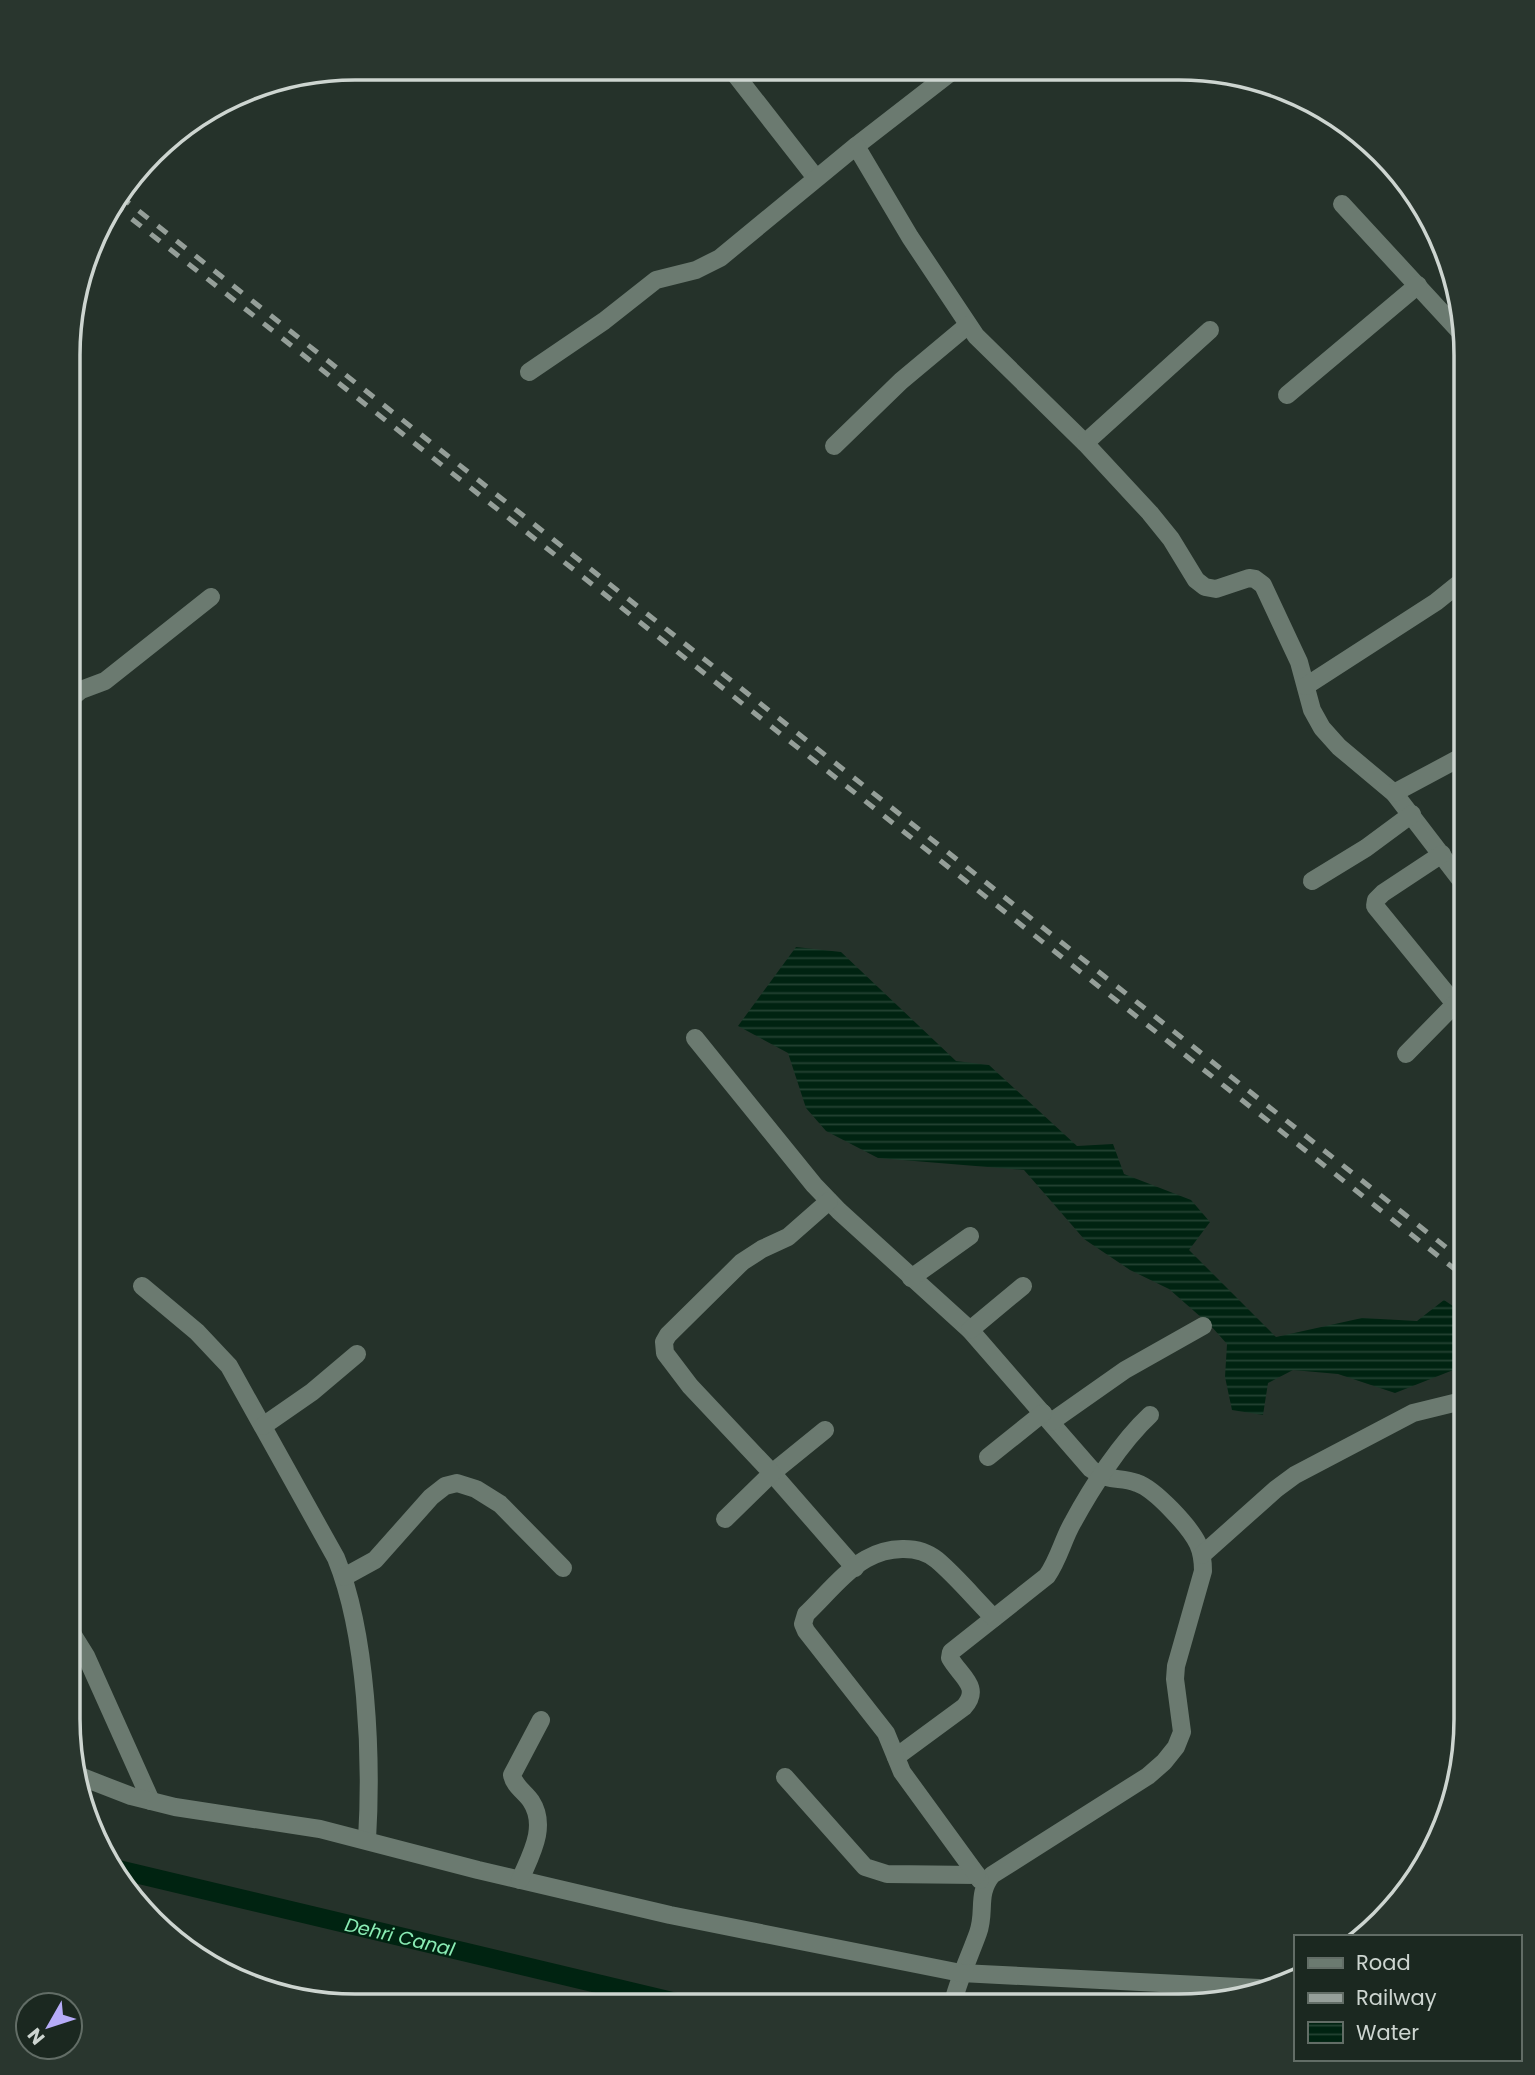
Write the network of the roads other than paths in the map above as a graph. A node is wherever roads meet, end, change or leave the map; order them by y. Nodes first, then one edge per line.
1 (740, 80) edge
2 (941, 80) edge
3 (856, 146) junction
4 (816, 178) junction
5 (1342, 204) dead end
6 (1418, 285) junction
7 (1452, 323) edge
8 (968, 325) junction
9 (1210, 330) dead end
10 (529, 372) dead end
11 (1287, 395) dead end
12 (1085, 443) junction
13 (834, 446) dead end
14 (1454, 588) edge
15 (211, 597) dead end
16 (1306, 686) junction
17 (80, 691) edge
18 (1454, 760) edge
19 (1394, 793) junction
20 (1412, 814) junction
21 (1442, 854) junction
22 (1454, 870) edge
23 (1312, 881) dead end
24 (1454, 998) edge
25 (1454, 1012) edge
26 (695, 1038) dead end
27 (1406, 1054) dead end
28 (829, 1201) junction
29 (970, 1236) dead end
30 (911, 1278) junction
31 (142, 1286) dead end
32 (1023, 1286) dead end
33 (1202, 1326) dead end
34 (970, 1330) junction
35 (357, 1354) dead end
36 (1454, 1403) edge
37 (1150, 1415) dead end
38 (1047, 1418) junction
39 (263, 1426) junction
40 (825, 1430) dead end
41 (988, 1457) dead end
42 (772, 1474) junction
43 (1102, 1477) junction
44 (724, 1519) dead end
45 (1202, 1555) junction
46 (855, 1567) junction
47 (563, 1568) dead end
48 (344, 1577) junction
49 (994, 1618) junction
50 (80, 1646) edge
51 (541, 1720) dead end
52 (896, 1756) junction
53 (785, 1777) dead end
54 (87, 1779) edge
55 (151, 1801) junction
56 (367, 1840) junction
57 (520, 1880) junction
58 (980, 1880) junction
59 (961, 1973) junction
60 (1241, 1987) edge
61 (955, 1994) edge

1 - 4 street
2 - 3 street
3 - 4 street
3 - 8 street
4 - 10 street
5 - 6 street
6 - 7 street
6 - 11 street
8 - 12 street
8 - 13 street
9 - 12 street
12 - 16 street
14 - 16 street
15 - 17 street
16 - 19 street
18 - 19 street
19 - 20 street
20 - 21 street
20 - 23 street
21 - 22 street
21 - 24 street
25 - 27 street
26 - 28 street
28 - 30 street
28 - 42 street
29 - 30 street
30 - 34 street
31 - 39 street
32 - 34 street
33 - 38 street
34 - 38 street
35 - 39 street
36 - 45 street
37 - 43 street
38 - 41 street
38 - 43 street
39 - 48 street
40 - 42 street
42 - 44 street
42 - 46 street
43 - 45 street
43 - 49 street
45 - 58 street
46 - 49 street
46 - 52 street
47 - 48 street
48 - 56 street
49 - 52 street
50 - 55 street
51 - 57 street
52 - 58 street
53 - 58 street
54 - 55 street
55 - 56 street
56 - 57 street
57 - 59 street
58 - 59 street
59 - 60 street
59 - 61 street

